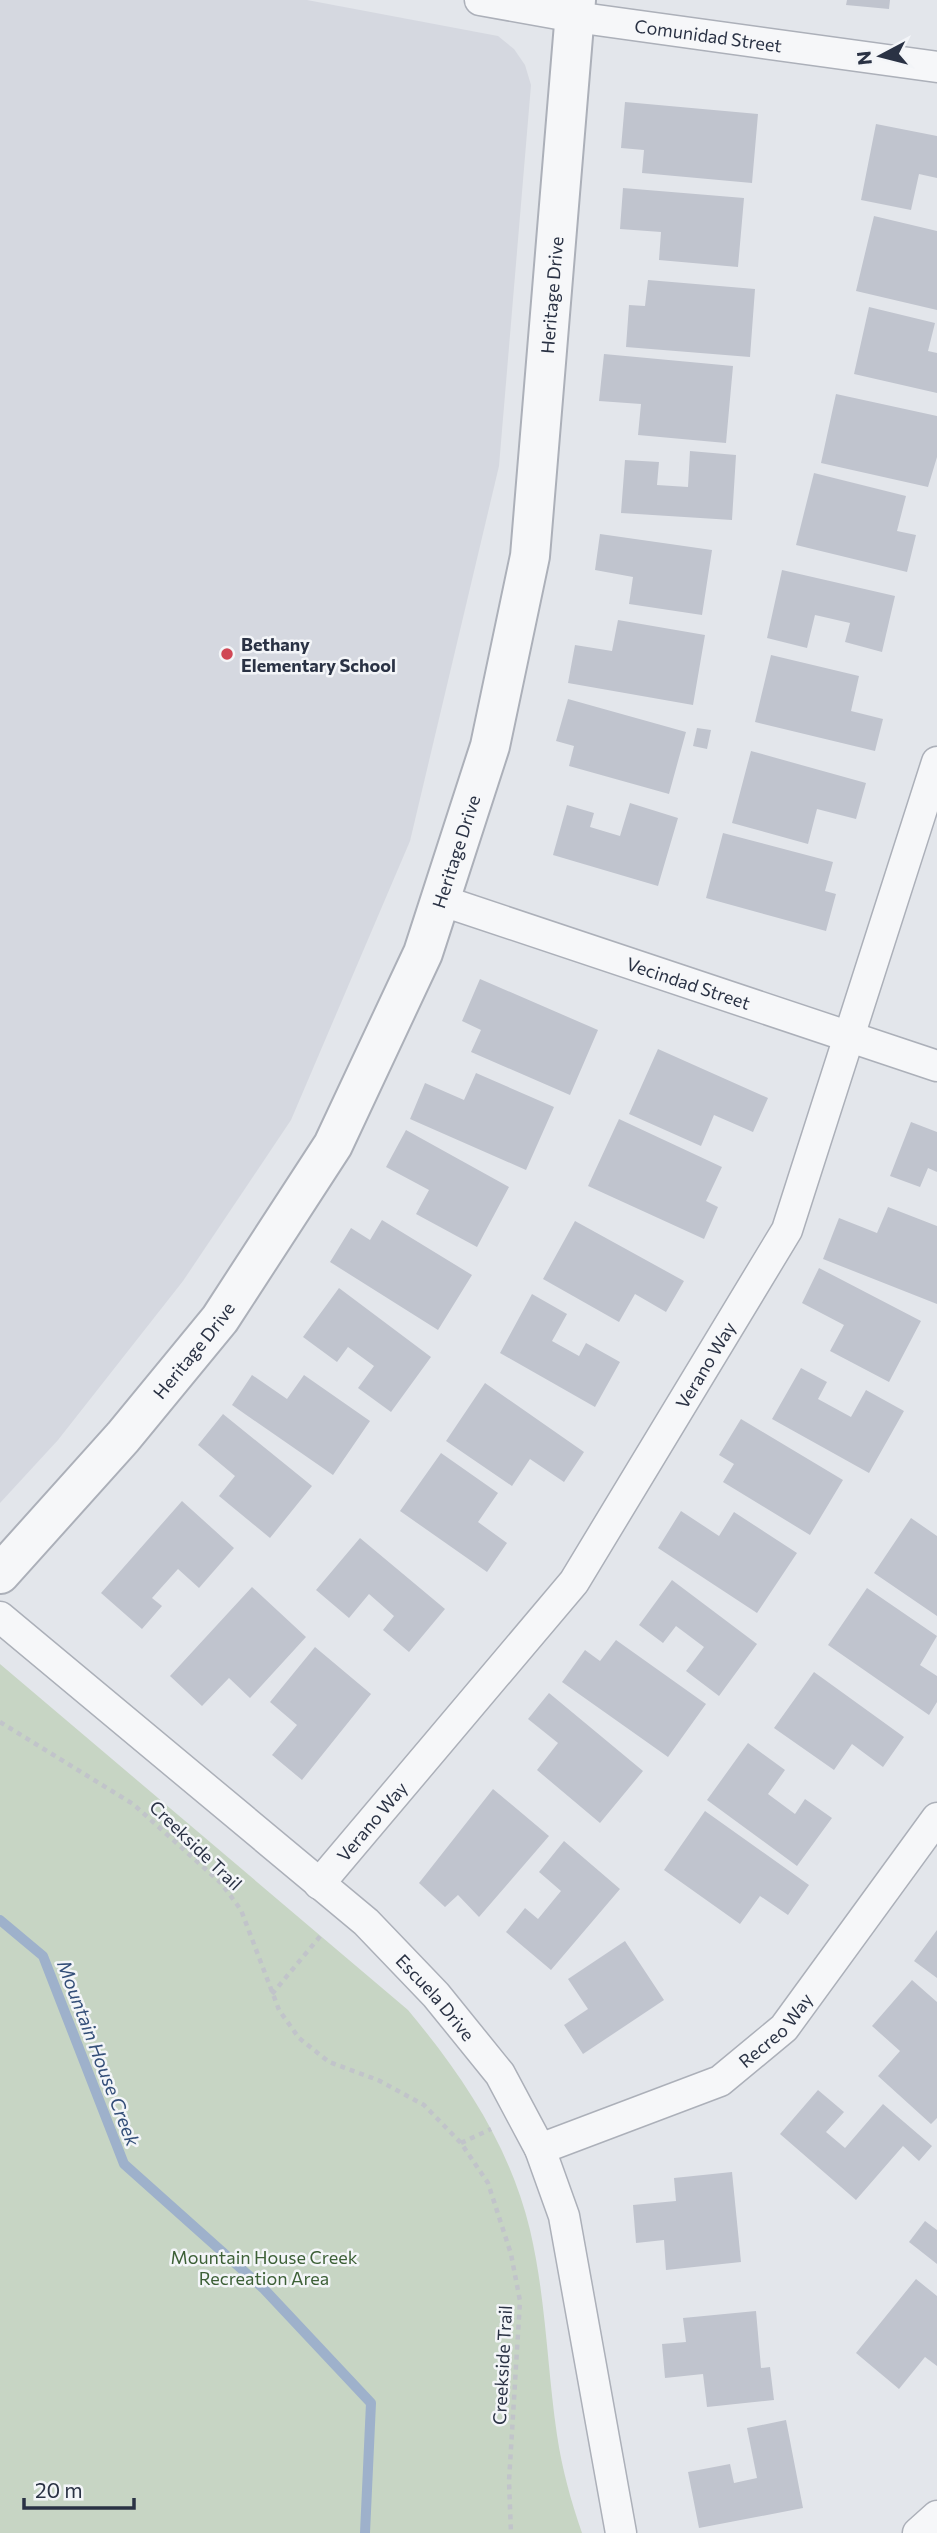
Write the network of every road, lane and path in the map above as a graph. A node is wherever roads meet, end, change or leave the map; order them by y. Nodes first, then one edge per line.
1 (480, 0) edge
2 (575, 9) edge
3 (937, 66) edge
4 (937, 762) edge
5 (440, 900) junction
6 (849, 1038) junction
7 (937, 1066) edge
8 (0, 1574) edge
9 (0, 1617) edge
10 (0, 1722) edge
11 (937, 1818) edge
12 (319, 1884) junction
13 (323, 1934) dead end
14 (272, 1994) junction
15 (491, 2129) dead end
16 (461, 2143) junction
17 (540, 2149) junction
18 (937, 2516) edge
19 (510, 2533) edge
20 (621, 2533) edge
21 (918, 2533) edge

1 - 2 street, Comunidad Street
2 - 3 street, Comunidad Street
2 - 5 street, Heritage Drive
4 - 6 street, Verano Way
5 - 6 street, Vecindad Street
5 - 8 street, Heritage Drive
6 - 7 street, Vecindad Street
6 - 12 street, Verano Way
9 - 12 street, Escuela Drive
10 - 14 path, Creekside Trail
11 - 17 street, Recreo Way
12 - 17 street, Escuela Drive
13 - 14 path
14 - 16 path, Creekside Trail
15 - 16 path
16 - 19 path, Creekside Trail
17 - 20 street, Escuela Drive
18 - 21 street

